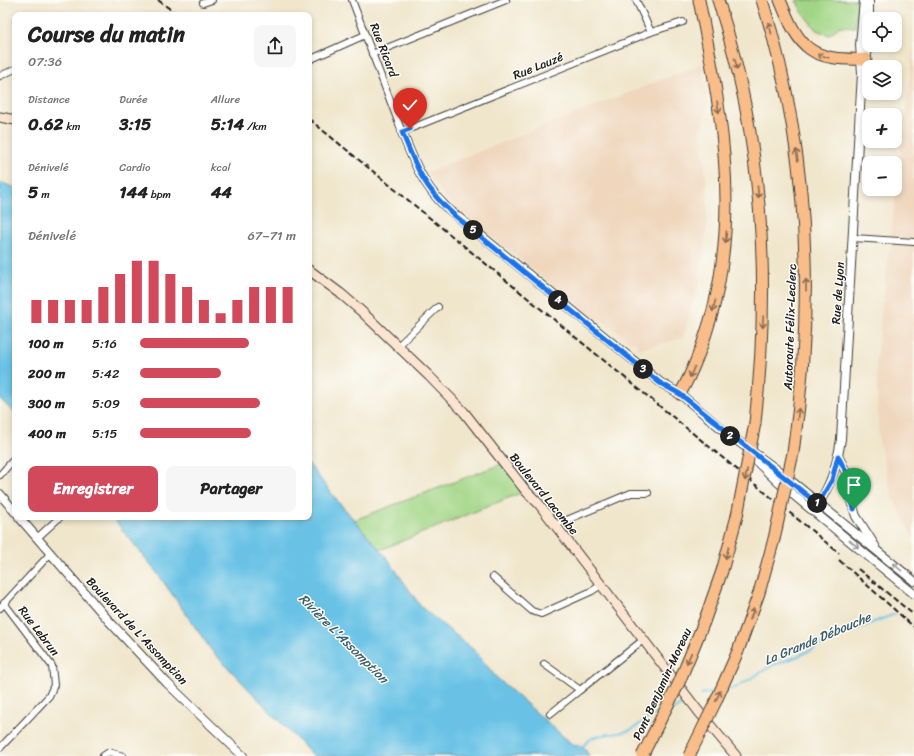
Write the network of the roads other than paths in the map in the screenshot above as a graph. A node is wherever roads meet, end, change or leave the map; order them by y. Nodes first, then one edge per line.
1 (212, 0) edge
2 (352, 0) edge
3 (506, 0) edge
4 (636, 0) edge
5 (699, 0) edge
6 (718, 0) edge
7 (762, 0) edge
8 (780, 0) edge
9 (864, 0) edge
10 (869, 0) edge
11 (203, 3) dead end
12 (869, 12) edge
13 (683, 22) dead end
14 (651, 32) junction
15 (364, 35) junction
16 (866, 52) edge
17 (372, 54) junction
18 (312, 59) edge
19 (864, 59) junction
20 (12, 70) edge
21 (0, 76) edge
22 (0, 118) edge
23 (12, 120) edge
24 (402, 132) junction
25 (854, 238) junction
26 (914, 242) edge
27 (312, 272) edge
28 (438, 307) dead end
29 (398, 346) junction
30 (680, 394) junction
31 (838, 456) junction
32 (12, 461) edge
33 (0, 475) edge
34 (648, 493) dead end
35 (0, 494) edge
36 (816, 507) junction
37 (12, 508) edge
38 (22, 520) edge
39 (57, 520) edge
40 (555, 525) junction
41 (37, 538) junction
42 (880, 553) junction
43 (50, 554) junction
44 (493, 577) dead end
45 (914, 581) edge
46 (601, 585) junction
47 (914, 594) edge
48 (2, 605) edge
49 (643, 640) junction
50 (544, 664) dead end
51 (580, 690) junction
52 (550, 714) dead end
53 (0, 748) edge
54 (103, 756) edge
55 (123, 756) edge
56 (243, 756) edge
57 (642, 756) edge
58 (689, 756) edge
59 (736, 756) edge

1 - 11 street
2 - 15 street, Rue Ricard
3 - 17 street
4 - 14 street
5 -> 30 highway
6 -> 57 highway, Pont Benjamin-Moreau, bridge
58 -> 7 highway, Autoroute Félix-Leclerc, bridge
19 -> 8 highway
9 - 19 street, Rue de Lyon
10 - 12 street
13 - 14 street, Rue Lauzé
14 - 24 street, Rue Lauzé
15 - 17 street, Rue Ricard
15 - 18 street
16 - 19 street, Rue de Lyon
17 - 24 street, Rue Ricard
19 - 25 street, Rue de Lyon
20 - 21 street
22 - 23 main road
24 - 30 street, Rue Ricard
25 - 26 street
25 - 31 street, Rue de Lyon
27 - 29 main road, Boulevard Lacombe
28 - 29 street
29 - 40 main road, Boulevard Lacombe
30 - 36 street, Rue Ricard
31 - 36 street, Rue de Lyon
31 - 42 street
32 - 33 street
34 - 40 street
35 - 37 street
36 - 42 street
36 -> 47 street
38 - 41 street, Boulevard de L'Assomption
39 - 41 street
40 - 46 main road, Boulevard Lacombe
41 - 43 street, Boulevard de L'Assomption
45 -> 42 street
43 - 48 street
43 - 56 street, Boulevard de L'Assomption
44 - 46 street
46 - 49 main road, Boulevard Lacombe
48 - 53 street, Rue Lebrun
49 - 51 street
49 - 59 main road, Boulevard Lacombe
50 - 51 street
51 - 52 street
54 - 55 street

